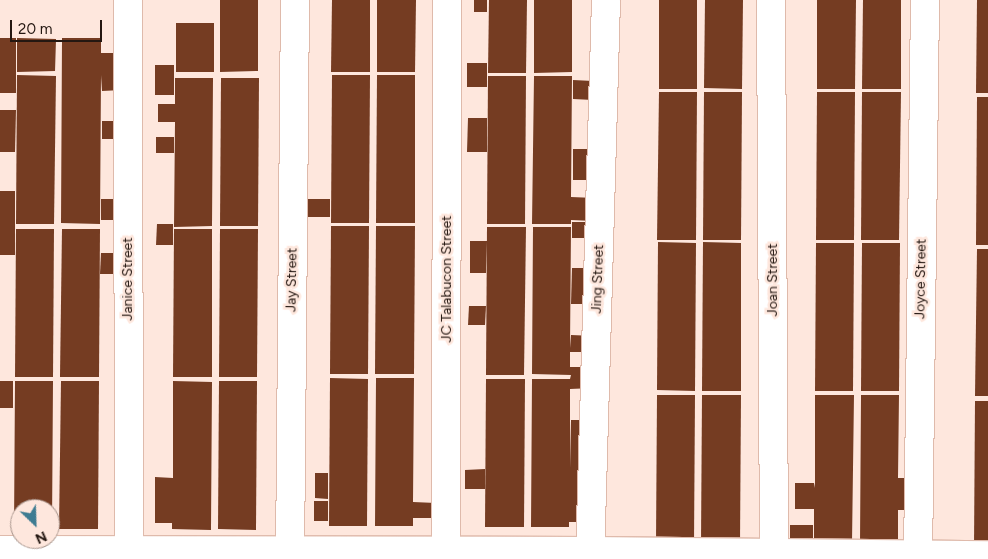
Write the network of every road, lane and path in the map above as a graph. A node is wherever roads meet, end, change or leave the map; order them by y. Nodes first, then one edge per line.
1 (128, 0) edge
2 (295, 0) edge
3 (447, 0) edge
4 (606, 0) edge
5 (772, 0) edge
6 (925, 0) edge
7 (0, 550) edge
8 (129, 555) edge
9 (290, 555) edge
10 (446, 555) edge
11 (590, 555) edge
12 (988, 555) edge
13 (774, 556) edge
14 (918, 557) edge

1 - 8 street, Janice Street
2 - 9 street, Jay Street
3 - 10 street, JC Talabucon Street
4 - 11 street, Jing Street
5 - 13 street, Joan Street
6 - 14 street, Joyce Street
7 - 8 street
8 - 9 street
9 - 10 street
10 - 11 street
11 - 13 street
12 - 14 street
13 - 14 street

